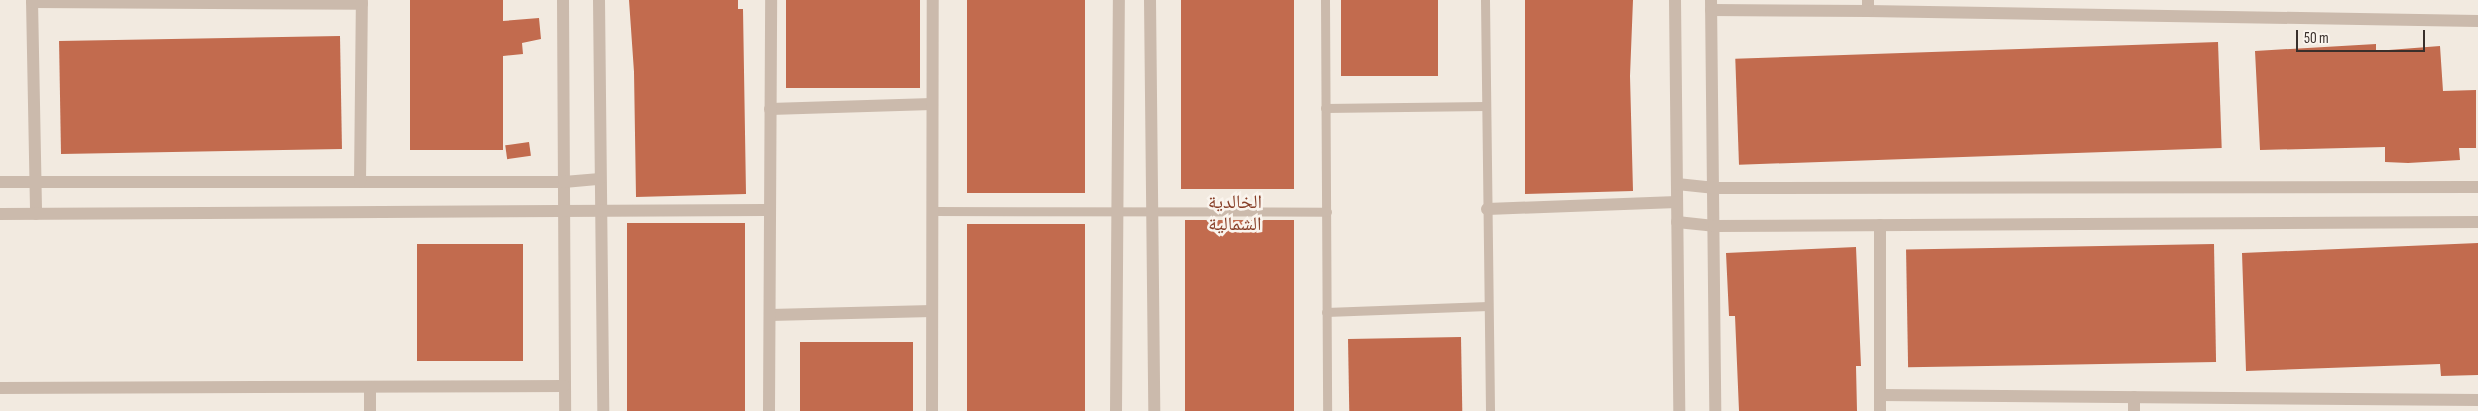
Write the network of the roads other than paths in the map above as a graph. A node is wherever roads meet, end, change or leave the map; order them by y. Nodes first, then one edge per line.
1 (563, 0) edge
2 (598, 0) edge
3 (771, 0) edge
4 (933, 0) edge
5 (1118, 0) edge
6 (1150, 0) edge
7 (1325, 0) edge
8 (1485, 0) edge
9 (1675, 0) edge
10 (32, 1) edge
11 (189, 1) edge
12 (362, 2) edge
13 (1711, 5) edge
14 (1868, 6) edge
15 (2478, 21) edge
16 (932, 104) junction
17 (1486, 106) junction
18 (1325, 108) junction
19 (770, 109) junction
20 (600, 179) junction
21 (0, 182) edge
22 (34, 182) junction
23 (360, 182) junction
24 (564, 182) junction
25 (1677, 184) junction
26 (2478, 187) edge
27 (1713, 188) junction
28 (1677, 202) junction
29 (1487, 209) junction
30 (770, 210) junction
31 (1117, 210) junction
32 (564, 211) junction
33 (932, 211) junction
34 (1153, 212) junction
35 (1327, 212) junction
36 (0, 214) edge
37 (36, 214) junction
38 (601, 214) junction
39 (1677, 222) junction
40 (2478, 222) edge
41 (1880, 225) junction
42 (1714, 226) junction
43 (1488, 306) junction
44 (932, 311) junction
45 (1326, 312) junction
46 (770, 314) junction
47 (564, 386) junction
48 (370, 387) junction
49 (0, 388) edge
50 (1880, 395) junction
51 (2134, 397) junction
52 (2478, 400) edge
53 (370, 411) edge
54 (565, 411) edge
55 (602, 411) edge
56 (769, 411) edge
57 (932, 411) edge
58 (1116, 411) edge
59 (1154, 411) edge
60 (1327, 411) edge
61 (1490, 411) edge
62 (1678, 411) edge
63 (1715, 411) edge
64 (1880, 411) edge
65 (2134, 411) edge

1 - 24 street
2 - 20 street
3 - 19 street
4 - 16 street
5 - 31 street
6 - 34 street
7 - 18 lane
8 - 17 lane
9 - 25 street
10 - 11 street
10 - 22 street
11 - 12 street
12 - 23 street
13 - 14 street
13 - 27 street
14 - 15 street
16 - 19 street
16 - 33 street
17 - 18 lane
17 - 29 lane
18 - 35 lane
19 - 30 street
20 - 24 street
20 - 38 street
21 - 22 street
22 - 23 street
22 - 37 street
23 - 24 street
24 - 32 street
25 - 27 street
25 - 28 street
26 - 27 street
27 - 42 street
28 - 29 street
28 - 39 street
29 - 43 lane
30 - 38 street
30 - 46 street
31 - 33 lane
31 - 34 lane
31 - 58 street
32 - 37 street
32 - 38 street
32 - 47 street
33 - 44 street
34 - 35 lane
34 - 59 street
35 - 45 lane
36 - 37 street
38 - 55 street
39 - 42 street
39 - 62 street
40 - 41 street
41 - 42 street
41 - 50 street
42 - 63 street
43 - 45 lane
43 - 61 lane
44 - 46 street
44 - 57 street
45 - 60 lane
46 - 56 street
47 - 48 street
47 - 54 street
48 - 49 street
48 - 53 street
50 - 51 street
50 - 64 street
51 - 52 street
51 - 65 street

